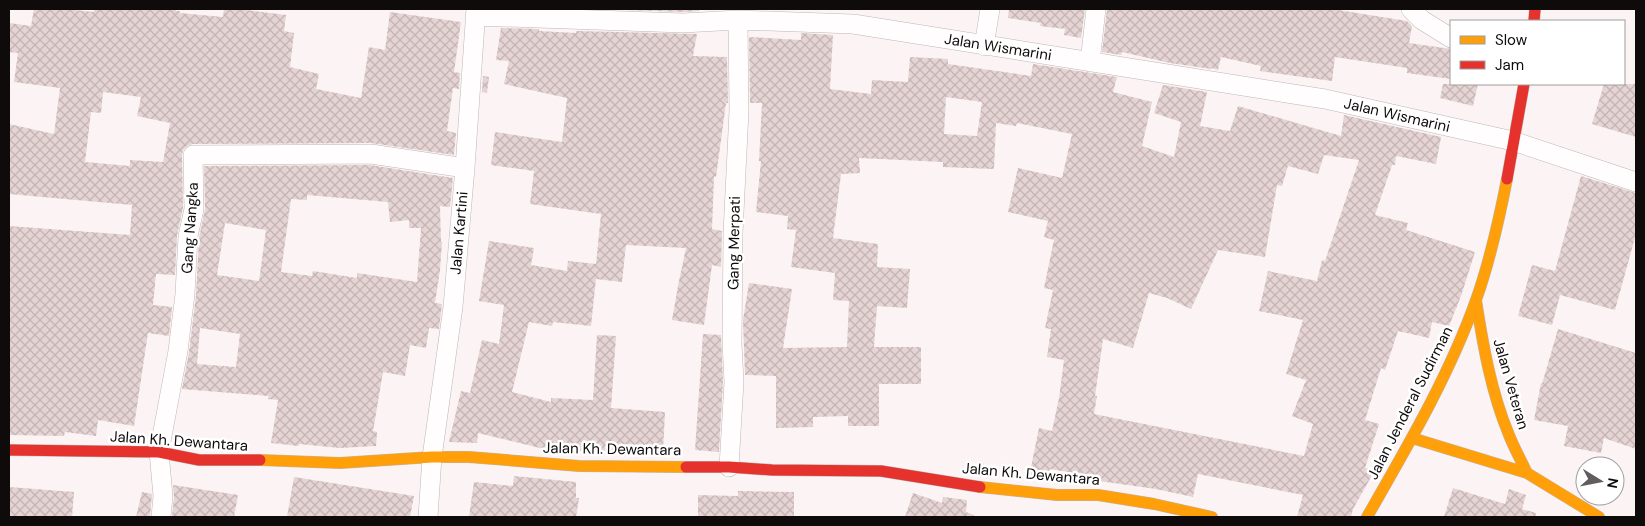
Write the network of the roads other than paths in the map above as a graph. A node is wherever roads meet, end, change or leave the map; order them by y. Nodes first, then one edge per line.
1 (990, 9) edge
2 (1096, 9) edge
3 (1411, 9) edge
4 (476, 12) edge
5 (738, 20) junction
6 (1450, 37) edge
7 (984, 46) junction
8 (1090, 62) junction
9 (1524, 85) edge
10 (1513, 141) junction
11 (465, 168) junction
12 (1636, 182) edge
13 (1476, 300) junction
14 (1412, 438) junction
15 (9, 450) edge
16 (159, 452) junction
17 (432, 457) junction
18 (728, 467) junction
19 (1527, 473) junction
20 (161, 517) edge
21 (428, 517) edge
22 (1212, 517) edge
23 (1367, 517) edge
24 (1600, 517) edge

1 - 7 street
2 - 8 street
3 - 6 street
4 - 5 street, Jalan Wismarini
4 - 11 street, Jalan Kartini
5 - 7 street, Jalan Wismarini
5 - 18 street, Gang Merpati
7 - 8 street, Jalan Wismarini
8 - 10 street, Jalan Wismarini
9 - 10 main road, Jalan Jenderal Sudirman
10 - 12 street, Jalan Wismarini
10 - 13 main road, Jalan Jenderal Sudirman
11 - 16 street, Gang Nangka
11 - 17 street, Jalan Kartini
13 - 14 main road, Jalan Jenderal Sudirman
13 - 19 main road, Jalan Veteran
14 - 19 main road
14 - 23 main road, Jalan Jenderal Sudirman
15 - 16 main road, Jalan Kh. Dewantara
16 - 17 main road, Jalan Kh. Dewantara
16 - 20 street
17 - 18 main road, Jalan Kh. Dewantara
17 - 21 street, Jalan Kartini
18 - 22 main road, Jalan Kh. Dewantara
19 - 24 main road

